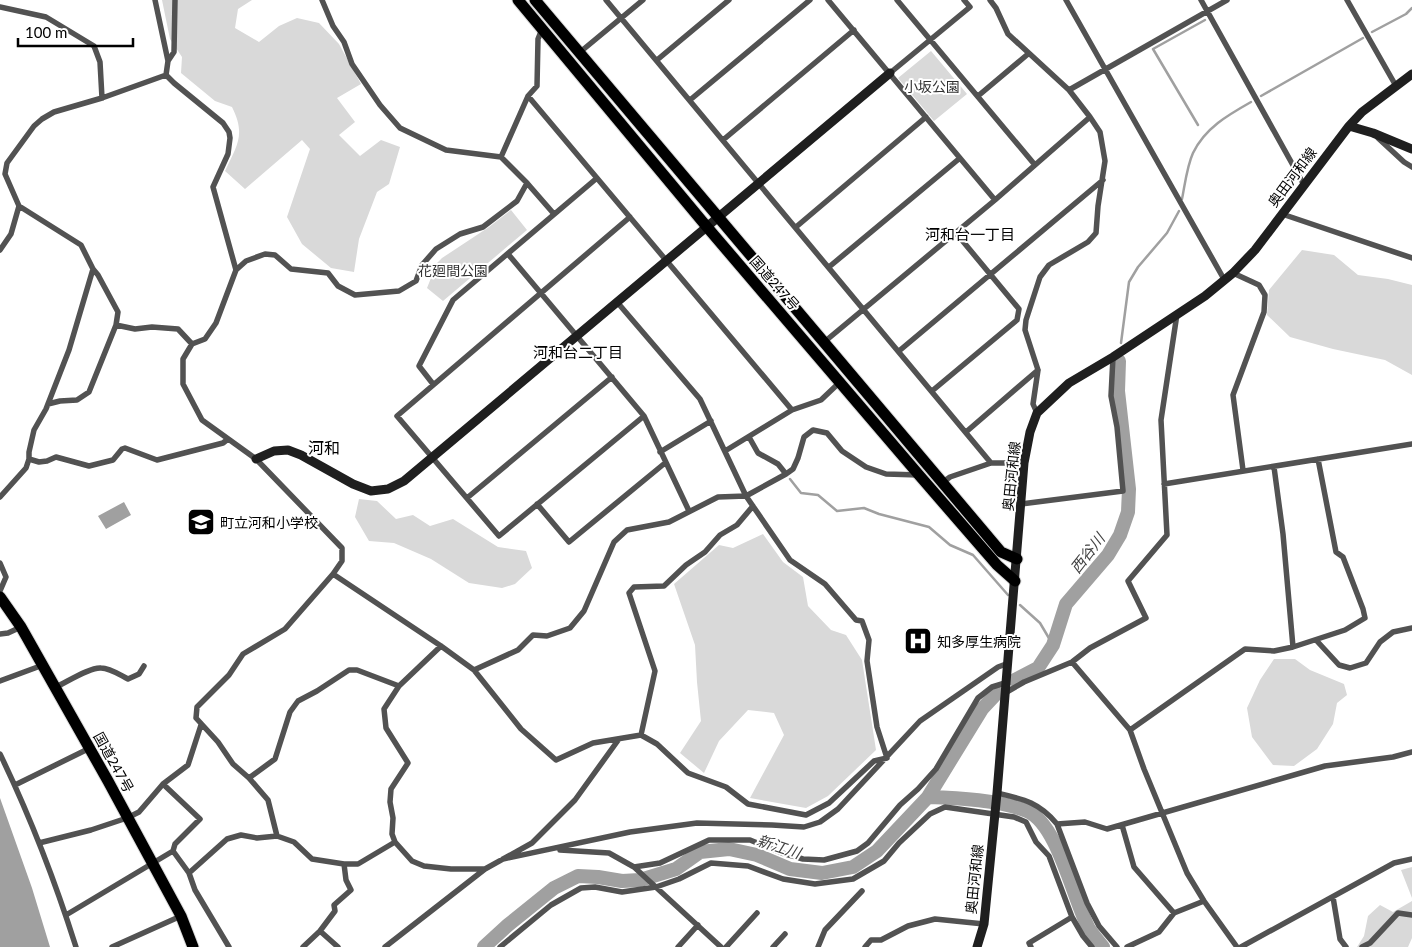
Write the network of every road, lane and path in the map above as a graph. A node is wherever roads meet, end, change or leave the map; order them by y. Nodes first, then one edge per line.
1 (155, 0) edge
2 (174, 0) edge
3 (322, 0) edge
4 (518, 0) edge
5 (606, 0) edge
6 (643, 0) edge
7 (728, 0) edge
8 (810, 0) edge
9 (828, 0) edge
10 (897, 0) edge
11 (964, 0) edge
12 (990, 0) edge
13 (1066, 0) edge
14 (1201, 0) edge
15 (1227, 0) edge
16 (1346, 0) edge
17 (541, 3) edge
18 (0, 7) edge
19 (1208, 11) junction
20 (621, 18) junction
21 (542, 28) junction
22 (854, 30) junction
23 (931, 40) junction
24 (579, 54) junction
25 (1028, 54) junction
26 (657, 60) junction
27 (168, 61) junction
28 (1106, 69) junction
29 (890, 74) junction
30 (1412, 74) edge
31 (166, 75) junction
32 (1396, 86) junction
33 (1069, 90) junction
34 (528, 96) junction
35 (978, 96) junction
36 (102, 98) junction
37 (690, 100) junction
38 (926, 117) junction
39 (1090, 117) junction
40 (1349, 126) junction
41 (1373, 133) junction
42 (723, 140) junction
43 (1412, 149) edge
44 (501, 157) junction
45 (960, 158) junction
46 (1035, 165) junction
47 (1412, 167) edge
48 (597, 178) junction
49 (1103, 180) junction
50 (527, 183) junction
51 (758, 184) junction
52 (1304, 185) junction
53 (995, 200) junction
54 (19, 206) junction
55 (554, 214) junction
56 (1282, 214) junction
57 (630, 217) junction
58 (718, 217) junction
59 (707, 227) junction
60 (796, 228) junction
61 (956, 233) junction
62 (0, 250) edge
63 (508, 254) junction
64 (1412, 258) edge
65 (665, 261) junction
66 (829, 267) junction
67 (92, 270) junction
68 (236, 270) junction
69 (1234, 274) junction
70 (991, 275) junction
71 (1225, 281) junction
72 (541, 293) junction
73 (618, 302) junction
74 (864, 309) junction
75 (1177, 314) junction
76 (116, 325) junction
77 (577, 335) junction
78 (823, 343) junction
79 (192, 344) junction
80 (900, 351) junction
81 (1113, 357) junction
82 (1038, 370) junction
83 (612, 377) junction
84 (840, 382) junction
85 (433, 384) junction
86 (932, 391) junction
87 (48, 404) junction
88 (792, 410) junction
89 (1037, 413) junction
90 (644, 416) junction
91 (711, 421) junction
92 (966, 432) junction
93 (749, 437) junction
94 (228, 440) junction
95 (1412, 444) edge
96 (725, 451) junction
97 (660, 452) junction
98 (432, 458) junction
99 (29, 459) junction
100 (256, 459) junction
101 (1318, 459) junction
102 (666, 463) junction
103 (991, 463) junction
104 (1024, 463) junction
105 (1274, 467) junction
106 (1243, 470) junction
107 (786, 474) junction
108 (919, 475) junction
109 (942, 483) junction
110 (1164, 484) junction
111 (746, 496) junction
112 (0, 497) edge
113 (467, 498) junction
114 (537, 504) junction
115 (1021, 504) junction
116 (753, 506) junction
117 (689, 512) junction
118 (1017, 559) junction
119 (0, 563) edge
120 (333, 574) junction
121 (1015, 581) junction
122 (0, 591) edge
123 (0, 597) edge
124 (21, 627) junction
125 (1412, 628) edge
126 (0, 634) edge
127 (1316, 640) junction
128 (442, 646) junction
129 (1293, 647) junction
130 (1072, 662) junction
131 (1006, 664) junction
132 (43, 665) junction
133 (144, 666) dead end
134 (474, 670) junction
135 (1006, 678) junction
136 (0, 680) edge
137 (399, 686) junction
138 (56, 687) junction
139 (1005, 693) junction
140 (201, 724) junction
141 (1130, 730) junction
142 (642, 736) junction
143 (619, 739) junction
144 (90, 748) junction
145 (1412, 752) edge
146 (0, 754) edge
147 (887, 758) junction
148 (249, 778) junction
149 (15, 784) junction
150 (163, 784) junction
151 (997, 793) junction
152 (995, 814) junction
153 (1163, 814) junction
154 (128, 818) junction
155 (1057, 824) junction
156 (1122, 825) junction
157 (277, 836) junction
158 (395, 842) junction
159 (39, 843) junction
160 (553, 849) junction
161 (173, 851) junction
162 (504, 858) junction
163 (1412, 859) edge
164 (153, 864) junction
165 (344, 864) junction
166 (634, 866) junction
167 (485, 869) junction
168 (189, 873) junction
169 (656, 887) junction
170 (862, 891) dead end
171 (1332, 896) junction
172 (1204, 901) junction
173 (1174, 913) junction
174 (757, 914) dead end
175 (66, 915) junction
176 (1412, 915) edge
177 (181, 916) junction
178 (1072, 917) junction
179 (984, 924) junction
180 (698, 925) junction
181 (320, 931) junction
182 (785, 934) dead end
183 (509, 944) edge
184 (76, 947) edge
185 (112, 947) edge
186 (193, 947) edge
187 (229, 947) edge
188 (303, 947) edge
189 (338, 947) edge
190 (386, 947) edge
191 (500, 947) edge
192 (678, 947) edge
193 (721, 947) edge
194 (726, 947) edge
195 (773, 947) edge
196 (818, 947) edge
197 (865, 947) edge
198 (977, 947) edge
199 (1031, 947) edge
200 (1092, 947) edge
201 (1117, 947) edge
202 (1127, 947) edge
203 (1239, 947) edge
204 (1346, 947) edge
205 (1362, 947) edge

1 - 27 street
2 - 27 street
3 - 44 street
4 - 21 highway, 国道247号
5 - 20 street
6 - 20 street
7 - 26 street
8 - 37 street
9 - 22 street
10 - 23 street
11 - 23 street
12 - 25 street
13 - 28 street
14 - 19 street
15 - 19 street
16 - 32 street
17 - 24 highway, 国道247号
18 - 36 street
19 - 28 street
19 - 52 street
20 - 24 street
20 - 26 street
21 - 34 street
21 - 59 highway, 国道247号
22 - 29 street
22 - 42 street
23 - 29 street
23 - 35 street
24 - 58 highway, 国道247号
25 - 33 street
25 - 35 street
26 - 37 street
27 - 31 street
28 - 33 street
28 - 71 street
29 - 38 street
29 - 51 main road
30 - 32 main road, 奥田河和線
31 - 36 street
31 - 68 street
32 - 40 main road, 奥田河和線
33 - 39 street
34 - 44 street
34 - 48 street
35 - 46 street
36 - 54 street
37 - 42 street
38 - 45 street
38 - 60 street
39 - 46 street
39 - 49 street
40 - 41 main road
40 - 52 main road, 奥田河和線
41 - 43 main road
41 - 47 street
42 - 51 street
44 - 50 street
45 - 53 street
45 - 66 street
46 - 53 street
48 - 55 street
48 - 57 street
49 - 70 street
49 - 82 street
50 - 55 street
50 - 68 street
51 - 58 main road
51 - 60 street
52 - 56 main road, 奥田河和線
53 - 61 street
54 - 62 street
54 - 67 street
55 - 63 street
56 - 64 street
56 - 69 main road, 奥田河和線
57 - 65 street
57 - 72 street
58 - 59 main road
58 - 78 highway, 国道247号
59 - 65 main road
59 - 84 highway, 国道247号
60 - 66 street
61 - 70 street
61 - 74 street
63 - 72 street
63 - 85 street
65 - 73 main road
65 - 88 street
66 - 74 street
67 - 76 street
67 - 87 street
68 - 79 street
69 - 71 main road, 奥田河和線
69 - 106 street
70 - 80 street
70 - 86 street
71 - 75 main road, 奥田河和線
72 - 77 street
72 - 85 street
73 - 77 main road
73 - 91 street
74 - 78 street
74 - 80 street
75 - 81 main road, 奥田河和線
75 - 110 street
76 - 79 street
76 - 87 street
77 - 83 street
77 - 98 main road
78 - 109 highway, 国道247号
79 - 94 street
80 - 86 street
81 - 89 main road, 奥田河和線
81 - 115 street
82 - 89 street
82 - 92 street
83 - 90 street
83 - 113 street
84 - 88 street
84 - 108 highway, 国道247号
85 - 98 street
86 - 92 street
87 - 99 street
88 - 93 street
89 - 104 main road, 奥田河和線
90 - 97 street
90 - 114 street
91 - 96 street
91 - 97 street
92 - 103 street
93 - 96 street
93 - 107 street
94 - 99 street
94 - 100 street
95 - 101 street
96 - 111 street
97 - 102 street
98 - 100 main road
98 - 113 street
99 - 112 street
100 - 120 street
101 - 105 street
101 - 127 street
102 - 114 street
102 - 117 street
103 - 104 street
103 - 109 street
104 - 115 main road, 奥田河和線
105 - 106 street
105 - 129 street
106 - 110 street
107 - 108 street
107 - 111 street
108 - 121 highway, 国道247号
109 - 118 highway, 国道247号
110 - 130 street
111 - 116 street
111 - 117 street
113 - 114 street
115 - 118 main road, 奥田河和線
116 - 142 street
116 - 147 street
117 - 134 street
118 - 121 main road, 奥田河和線
119 - 122 street
120 - 128 street
120 - 140 street
121 - 131 main road, 奥田河和線
123 - 124 highway, 国道247号
124 - 126 street
124 - 132 highway, 国道247号
125 - 127 street
127 - 129 street
128 - 134 street
128 - 137 street
129 - 141 street
130 - 139 street
130 - 141 street
131 - 135 main road, 奥田河和線
131 - 147 street
132 - 136 street
132 - 138 highway, 国道247号
133 - 138 street
134 - 143 street
135 - 139 main road, 奥田河和線
135 - 166 street
137 - 148 street
137 - 158 street
138 - 144 highway, 国道247号
139 - 151 main road, 奥田河和線
140 - 148 street
140 - 150 street
141 - 153 street
142 - 143 street
142 - 147 street
143 - 162 street
144 - 149 street
144 - 154 highway, 国道247号
145 - 153 street
146 - 149 street
147 - 160 street
148 - 157 street
149 - 159 street
150 - 154 street
150 - 161 street
151 - 152 main road, 奥田河和線
151 - 155 street
152 - 169 street
152 - 178 street
152 - 179 main road, 奥田河和線
153 - 156 street
153 - 172 street
154 - 159 street
154 - 164 highway, 国道247号
155 - 156 street
155 - 201 street
156 - 173 street
157 - 165 street
157 - 168 street
158 - 165 street
158 - 167 street
159 - 175 street
160 - 162 street
160 - 166 street
161 - 164 street
161 - 168 street
162 - 167 street
163 - 171 street
164 - 175 street
164 - 177 highway, 国道247号
165 - 181 street
166 - 169 street
167 - 190 street
168 - 187 street
169 - 180 street
169 - 183 street
170 - 196 street
171 - 203 street
171 - 204 street
172 - 173 street
172 - 203 street
173 - 202 street
174 - 194 street
175 - 184 street
176 - 205 street
177 - 185 street
177 - 186 highway, 国道247号
178 - 199 street
178 - 200 street
179 - 197 street
179 - 198 main road, 奥田河和線
180 - 192 street
180 - 193 street
181 - 188 street
181 - 189 street
182 - 195 street
183 - 191 street

